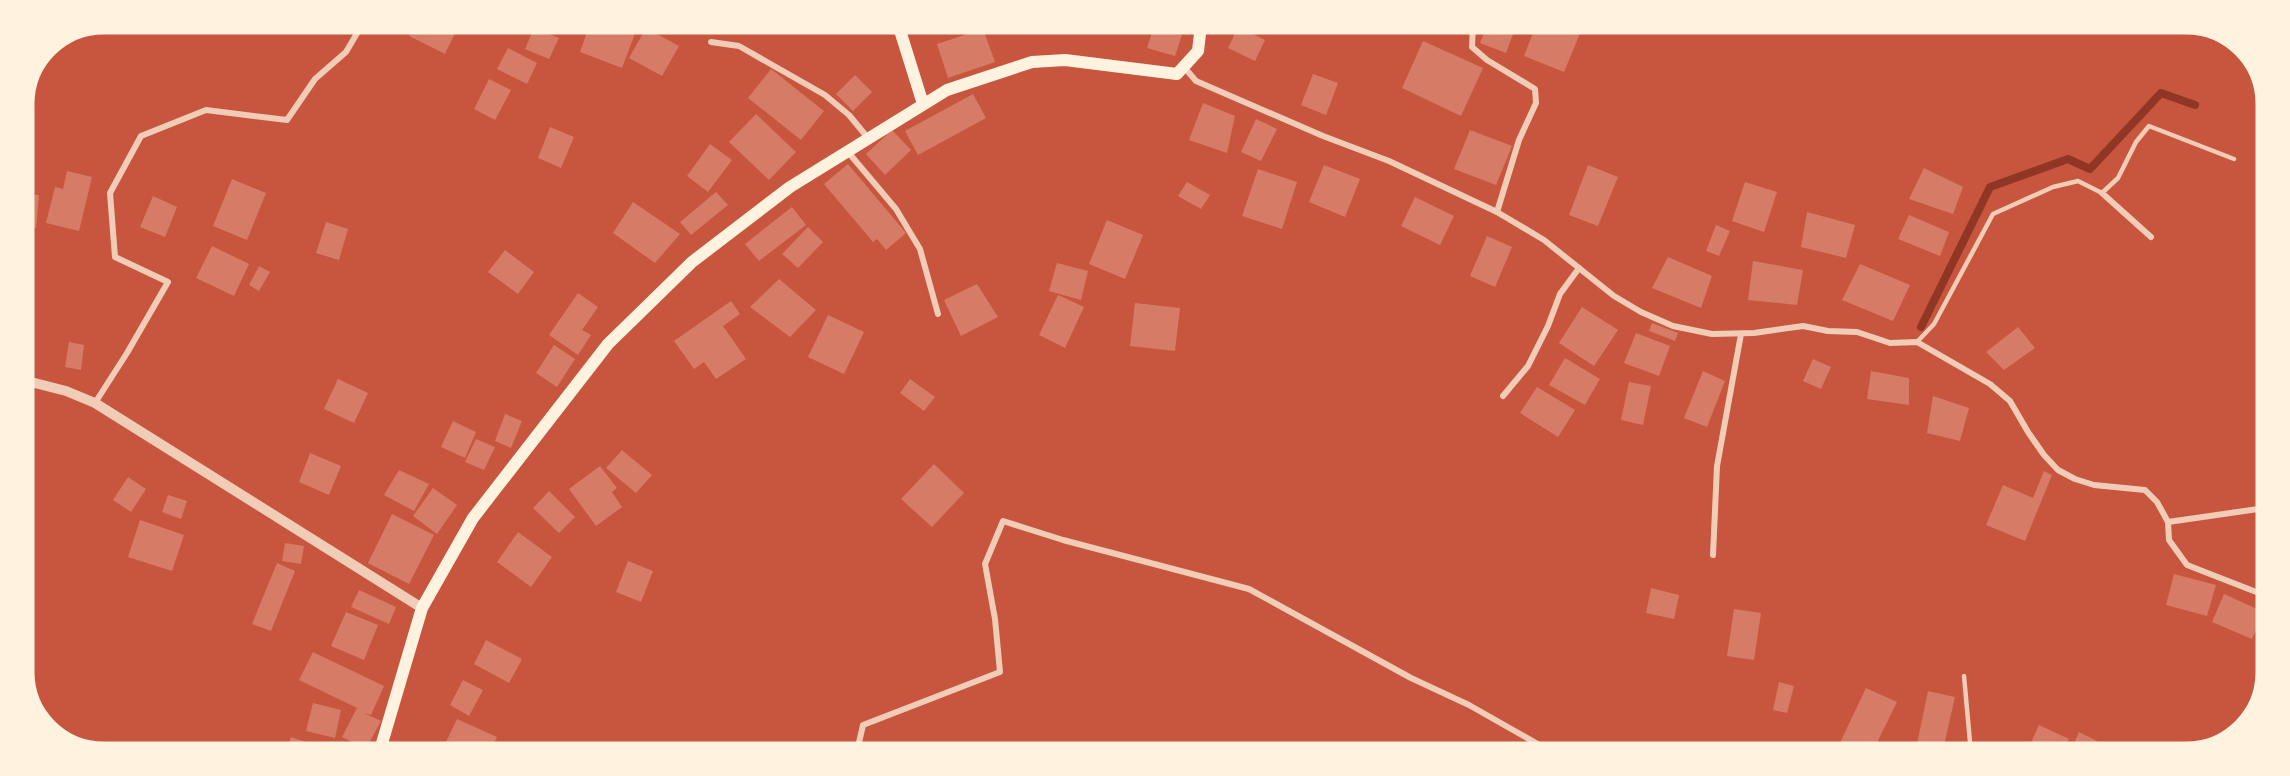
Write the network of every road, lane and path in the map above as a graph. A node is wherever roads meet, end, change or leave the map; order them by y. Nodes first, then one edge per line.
1 (357, 33) edge
2 (901, 33) edge
3 (1200, 33) edge
4 (1473, 33) edge
5 (711, 42) dead end
6 (1184, 66) junction
7 (923, 104) junction
8 (868, 138) junction
9 (848, 151) junction
10 (2234, 159) dead end
11 (2102, 193) junction
12 (1497, 212) junction
13 (2151, 237) dead end
14 (1579, 268) junction
15 (938, 314) dead end
16 (1741, 334) junction
17 (1917, 342) junction
18 (33, 383) edge
19 (1503, 396) dead end
20 (95, 403) junction
21 (2257, 509) edge
22 (2168, 522) junction
23 (1713, 555) dead end
24 (2257, 592) edge
25 (422, 608) junction
26 (1964, 676) dead end
27 (382, 743) edge
28 (859, 743) edge
29 (1536, 743) edge
30 (1970, 743) edge

1 - 20 street
2 - 7 main road
3 - 6 main road
4 - 12 street
5 - 8 street
6 - 7 main road
6 - 12 street
7 - 8 main road
8 - 9 main road
9 - 15 street
9 - 25 main road
10 - 11 lane
11 - 13 street
11 - 17 lane
12 - 14 street
14 - 16 street
14 - 19 street
16 - 17 street
16 - 23 street
17 - 22 street
18 - 20 street
20 - 25 street
21 - 22 street
22 - 24 street
25 - 27 main road
26 - 30 lane
28 - 29 street

